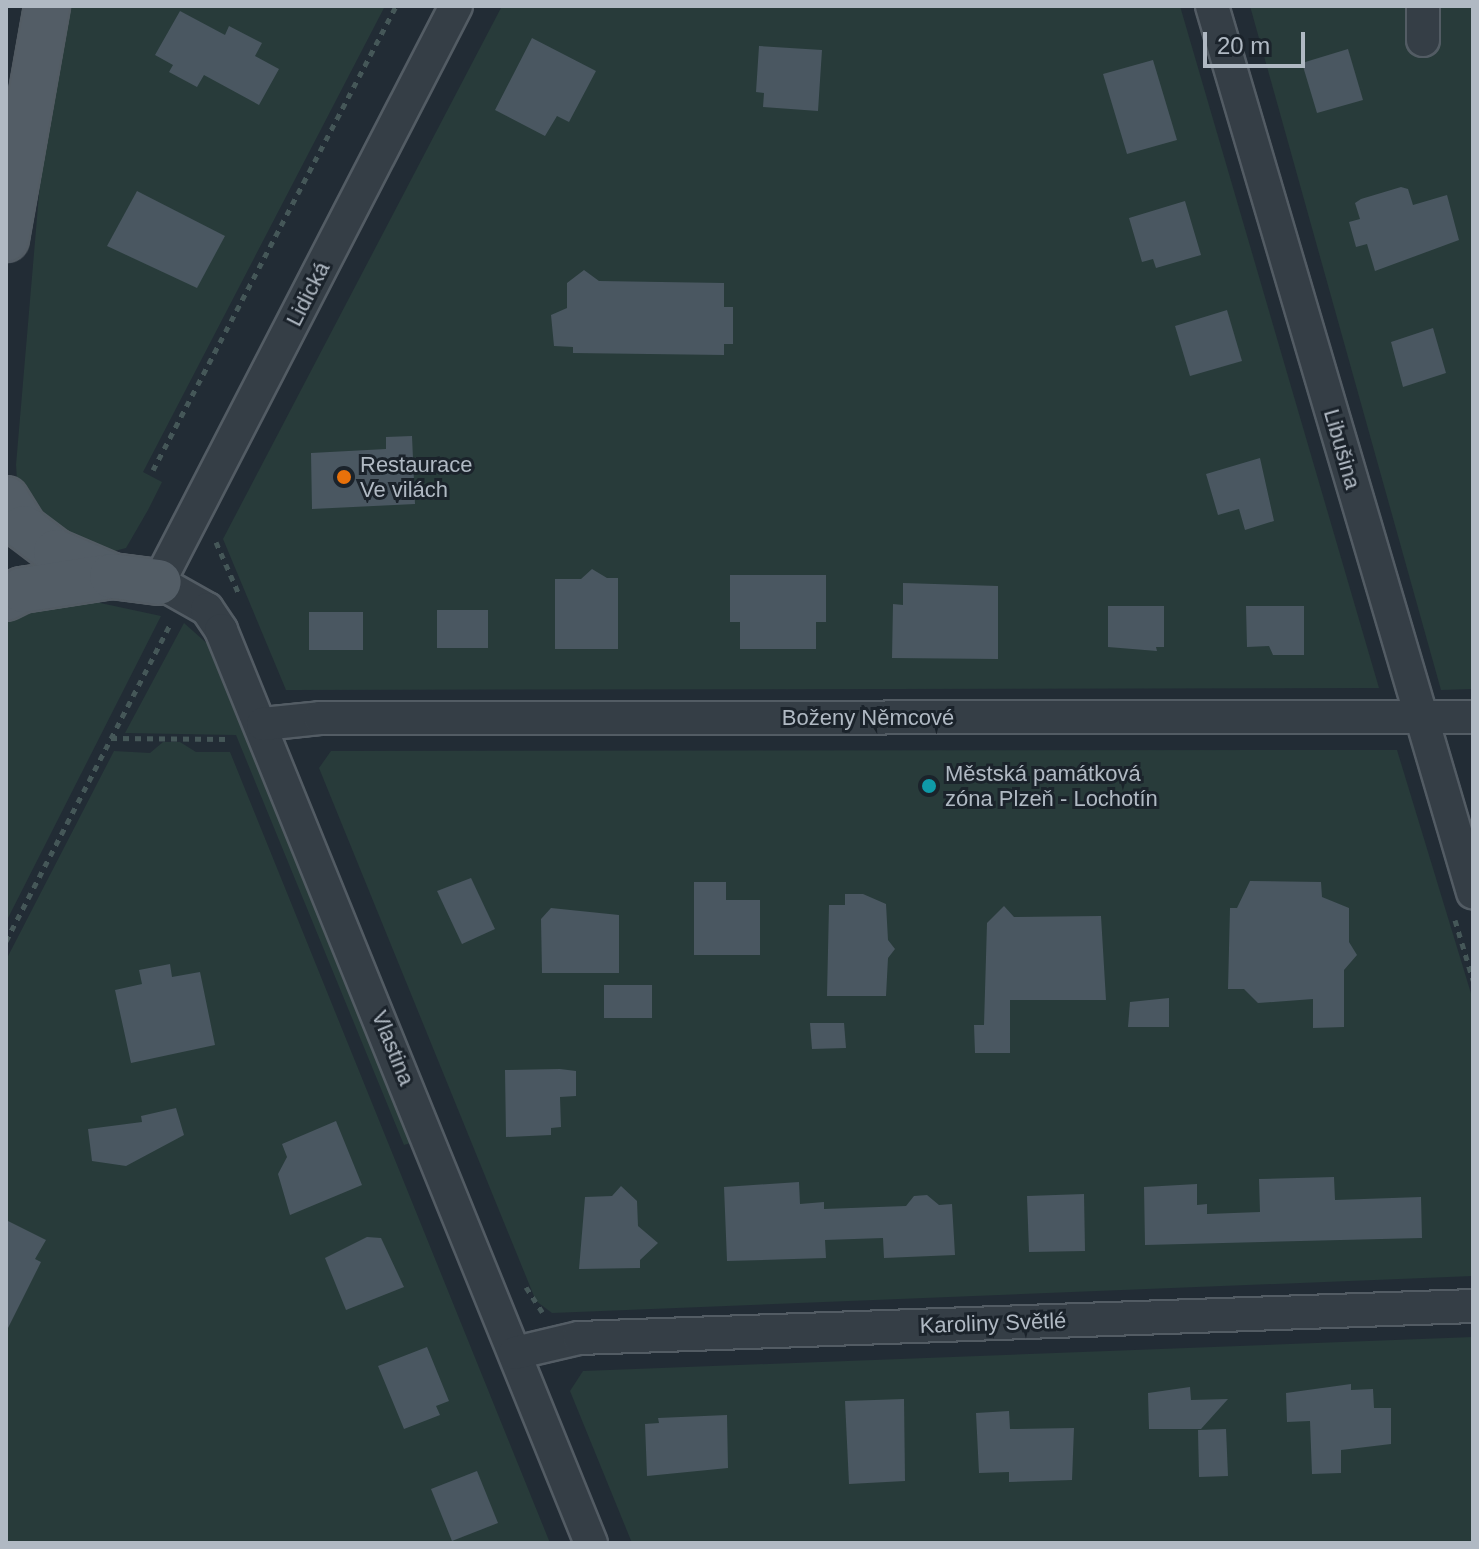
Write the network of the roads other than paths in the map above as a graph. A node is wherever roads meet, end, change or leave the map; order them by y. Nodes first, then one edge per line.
1 (47, 6) edge
2 (456, 6) edge
3 (1212, 6) edge
4 (1423, 6) edge
5 (1423, 40) dead end
6 (6, 239) edge
7 (6, 499) edge
8 (112, 576) junction
9 (173, 588) junction
10 (6, 598) edge
11 (1473, 717) edge
12 (1420, 718) junction
13 (263, 724) junction
14 (1462, 898) edge
15 (1473, 1306) edge
16 (515, 1353) junction
17 (591, 1543) edge

1 - 6 main road
2 - 9 street, Lidická
3 - 12 street, Libušina
4 - 5 street
7 - 8 main road
8 - 9 main road
8 - 10 main road
9 - 13 street, Vlastina
11 - 12 street, Boženy Němcové
12 - 13 street, Boženy Němcové
12 - 14 street, Libušina
13 - 16 street, Vlastina
15 - 16 street, Karoliny Světlé
16 - 17 street, Vlastina

